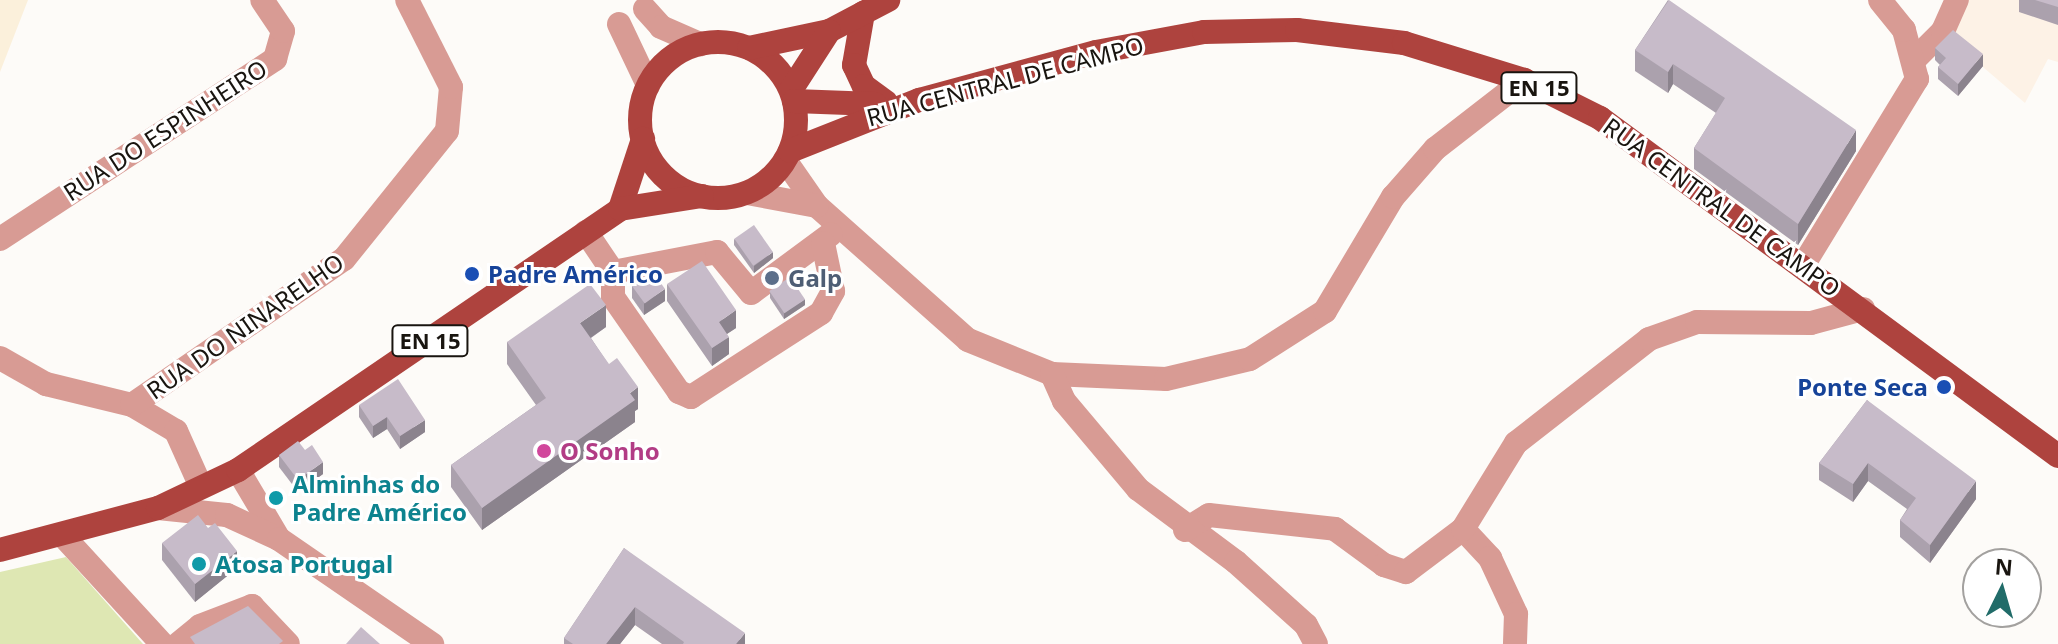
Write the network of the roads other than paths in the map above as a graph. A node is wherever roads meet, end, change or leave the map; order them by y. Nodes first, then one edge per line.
1 (262, 0) edge
2 (407, 0) edge
3 (888, 0) edge
4 (1880, 0) edge
5 (1957, 0) edge
6 (645, 9) dead end
7 (863, 13) junction
8 (619, 24) dead end
9 (829, 31) junction
10 (700, 44) junction
11 (749, 48) junction
12 (1916, 58) junction
13 (1524, 80) junction
14 (648, 85) junction
15 (793, 96) junction
16 (919, 100) junction
17 (886, 102) junction
18 (643, 139) junction
19 (788, 155) junction
20 (747, 193) junction
21 (702, 196) junction
22 (817, 206) junction
23 (620, 209) junction
24 (586, 232) junction
25 (830, 234) junction
26 (0, 239) edge
27 (1804, 264) junction
28 (613, 272) junction
29 (1863, 309) junction
30 (0, 358) edge
31 (1052, 374) junction
32 (132, 405) junction
33 (2058, 456) edge
34 (219, 479) junction
35 (158, 508) junction
36 (227, 515) junction
37 (1463, 529) junction
38 (1185, 530) junction
39 (65, 538) junction
40 (279, 539) junction
41 (0, 550) edge
42 (162, 644) edge
43 (178, 644) edge
44 (288, 644) edge
45 (432, 644) edge
46 (1316, 644) edge
47 (1515, 644) edge

1 - 26 street, RUA DO ESPINHEIRO
2 - 32 street, RUA DO NINARELHO
3 - 7 main road
4 - 12 street
5 - 12 street
6 - 10 street
7 - 9 main road
7 - 17 main road
8 - 14 street
9 - 11 main road
9 - 15 main road
10 - 11 main road
10 - 14 main road
11 - 15 main road
12 - 27 street
13 - 16 main road, RUA CENTRAL DE CAMPO / EN 15
13 - 27 main road, RUA CENTRAL DE CAMPO / EN 15
13 - 31 street
14 - 18 main road
15 - 17 main road, RUA CENTRAL DE CAMPO / EN 15
15 - 19 main road
16 - 17 main road, EN 15
16 - 19 main road, RUA CENTRAL DE CAMPO / EN 15
18 - 21 main road
18 - 23 main road
19 - 20 main road, EN 15
19 - 22 street
20 - 21 main road, EN 15
20 - 22 street
21 - 23 main road, EN 15
22 - 25 street
23 - 24 main road, EN 15
24 - 28 street
24 - 34 main road, EN 15
25 - 28 street
25 - 28 street
25 - 31 street
27 - 29 main road, RUA CENTRAL DE CAMPO / EN 15
29 - 33 main road, RUA CENTRAL DE CAMPO / EN 15
29 - 37 street
30 - 32 street
31 - 38 street
32 - 34 street
34 - 35 main road, EN 15
34 - 36 street
34 - 40 street
35 - 36 street
35 - 39 main road, EN 15
36 - 40 street
37 - 38 street
37 - 47 street
38 - 46 street
39 - 41 main road, EN 15
39 - 42 street
40 - 45 street
43 - 44 street

